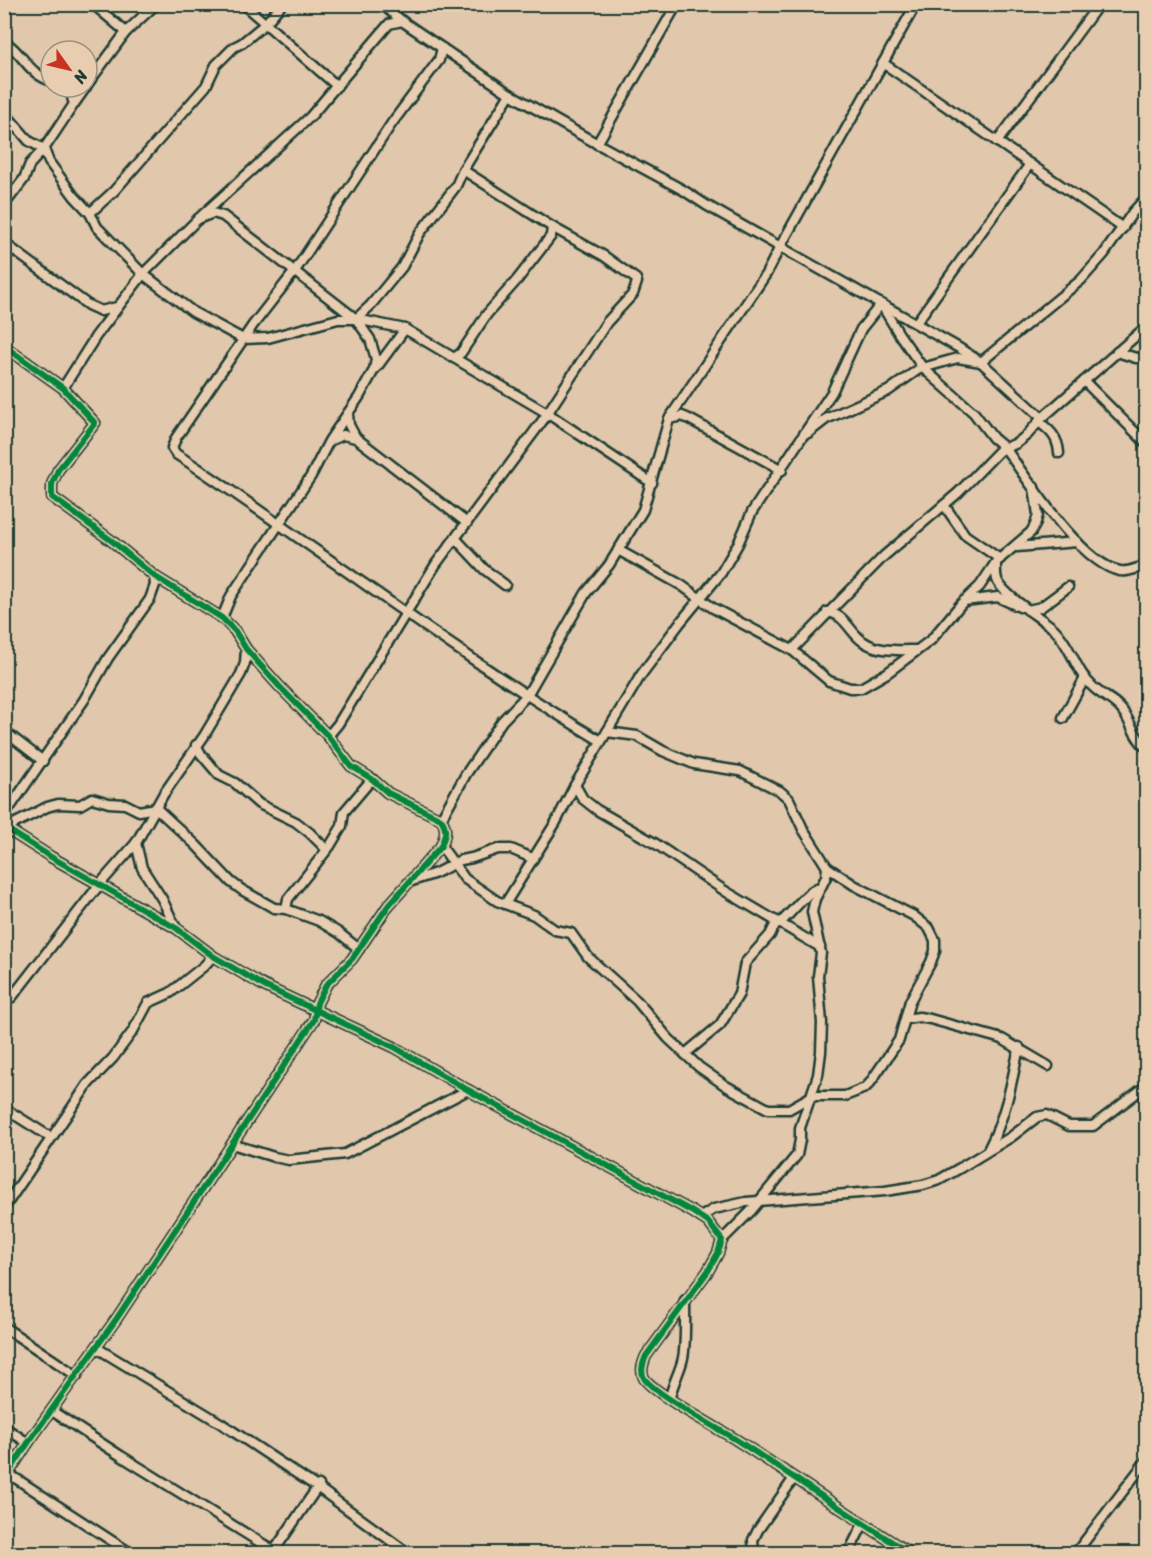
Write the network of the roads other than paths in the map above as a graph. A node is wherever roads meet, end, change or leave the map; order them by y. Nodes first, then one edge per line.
1 (93, 4) edge
2 (156, 4) edge
3 (243, 4) edge
4 (282, 4) edge
5 (382, 4) edge
6 (677, 4) edge
7 (916, 4) edge
8 (1099, 4) edge
9 (402, 21) junction
10 (265, 24) junction
11 (126, 32) junction
12 (4, 41) edge
13 (442, 48) junction
14 (883, 63) junction
15 (99, 68) edge
16 (39, 76) edge
17 (337, 86) junction
18 (510, 94) junction
19 (72, 99) edge
20 (77, 99) edge
21 (74, 104) junction
22 (4, 112) edge
23 (997, 142) junction
24 (597, 144) junction
25 (44, 149) junction
26 (1030, 164) junction
27 (463, 170) junction
28 (1146, 198) edge
29 (4, 205) edge
30 (90, 213) junction
31 (198, 219) junction
32 (552, 226) junction
33 (1123, 228) junction
34 (4, 243) edge
35 (780, 247) junction
36 (295, 271) junction
37 (143, 274) junction
38 (881, 304) junction
39 (117, 307) junction
40 (356, 319) junction
41 (916, 323) junction
42 (1146, 327) edge
43 (405, 329) junction
44 (243, 339) junction
45 (4, 346) edge
46 (1117, 352) junction
47 (454, 357) junction
48 (1146, 357) edge
49 (981, 362) junction
50 (923, 368) junction
51 (374, 370) junction
52 (1084, 381) junction
53 (63, 388) junction
54 (348, 413) junction
55 (547, 413) junction
56 (669, 419) junction
57 (1041, 420) junction
58 (802, 437) junction
59 (356, 438) junction
60 (329, 441) junction
61 (1146, 443) edge
62 (1005, 448) junction
63 (1059, 453) dead end
64 (782, 470) junction
65 (652, 483) junction
66 (1034, 486) junction
67 (944, 505) junction
68 (467, 523) junction
69 (278, 524) junction
70 (455, 538) junction
71 (1077, 542) junction
72 (1013, 548) junction
73 (618, 550) junction
74 (998, 561) junction
75 (1146, 566) edge
76 (154, 576) junction
77 (505, 585) dead end
78 (1068, 588) dead end
79 (700, 599) junction
80 (964, 601) junction
81 (1027, 610) junction
82 (827, 612) junction
83 (407, 613) junction
84 (222, 618) junction
85 (246, 649) junction
86 (792, 650) junction
87 (917, 650) junction
88 (1085, 678) junction
89 (526, 695) junction
90 (1063, 718) dead end
91 (4, 730) edge
92 (607, 732) junction
93 (328, 736) junction
94 (601, 741) junction
95 (196, 745) junction
96 (1146, 747) edge
97 (43, 761) junction
98 (372, 779) junction
99 (575, 785) junction
100 (156, 808) junction
101 (4, 816) edge
102 (441, 819) junction
103 (5, 827) edge
104 (136, 843) junction
105 (441, 846) junction
106 (327, 850) junction
107 (532, 858) junction
108 (454, 863) junction
109 (827, 867) junction
110 (409, 882) junction
111 (100, 884) junction
112 (821, 887) junction
113 (505, 904) junction
114 (286, 909) junction
115 (779, 922) junction
116 (176, 928) junction
117 (820, 947) junction
118 (359, 949) junction
119 (213, 956) junction
120 (4, 1002) edge
121 (316, 1010) junction
122 (906, 1019) junction
123 (1018, 1047) junction
124 (685, 1054) junction
125 (1048, 1066) dead end
126 (1146, 1086) edge
127 (468, 1090) junction
128 (812, 1096) junction
129 (4, 1108) edge
130 (50, 1137) junction
131 (231, 1144) junction
132 (987, 1150) junction
133 (759, 1201) junction
134 (4, 1208) edge
135 (701, 1217) junction
136 (722, 1240) junction
137 (686, 1300) junction
138 (4, 1327) edge
139 (97, 1348) junction
140 (77, 1376) junction
141 (670, 1398) junction
142 (52, 1411) junction
143 (4, 1427) edge
144 (28, 1443) junction
145 (1146, 1461) edge
146 (7, 1477) edge
147 (794, 1478) junction
148 (318, 1486) junction
149 (863, 1524) junction
150 (273, 1552) edge
151 (132, 1554) edge
152 (409, 1554) edge
153 (754, 1554) edge
154 (848, 1554) edge
155 (911, 1554) edge
156 (1075, 1554) edge

1 - 11 street
2 - 11 street
3 - 10 street
4 - 10 street
5 - 9 street
6 - 24 street
7 - 14 street
8 - 23 street
9 - 13 street
9 - 17 street
10 - 17 street
10 - 30 street
11 - 15 street
12 - 16 street
13 - 18 street
13 - 36 street
14 - 23 street
14 - 35 street
17 - 31 street
18 - 24 street
18 - 27 street
19 - 21 street
20 - 21 street
21 - 25 street
22 - 25 street
23 - 26 street
24 - 35 street
25 - 29 street
25 - 30 street
26 - 33 street
26 - 41 street
27 - 32 street
27 - 40 street
28 - 33 street
30 - 37 street
31 - 36 street
31 - 37 street
32 - 47 street
32 - 55 street
33 - 49 street
34 - 39 street
35 - 38 street
35 - 56 street
36 - 40 street
36 - 44 street
37 - 39 street
37 - 44 street
38 - 41 street
38 - 50 street
38 - 58 street
39 - 53 street
40 - 43 street
40 - 44 street
40 - 51 street
41 - 49 street
42 - 46 street
43 - 47 street
43 - 51 street
44 - 69 street
45 - 53 street
46 - 48 street
46 - 52 street
47 - 55 street
49 - 50 street
49 - 57 street
50 - 58 street
50 - 62 street
51 - 54 street
52 - 57 street
52 - 61 street
53 - 76 street
54 - 59 street
54 - 60 street
55 - 65 street
55 - 68 street
56 - 64 street
56 - 65 street
57 - 62 street
57 - 63 street
58 - 64 street
59 - 60 street
59 - 68 street
60 - 69 street
62 - 66 street
62 - 67 street
64 - 79 street
65 - 73 street
66 - 71 street
66 - 72 street
67 - 74 street
67 - 82 street
68 - 70 street
69 - 83 street
69 - 84 street
70 - 77 street
70 - 83 street
71 - 72 street
71 - 75 street
72 - 74 street
73 - 79 street
73 - 89 street
74 - 80 street
74 - 81 street
76 - 84 street
76 - 97 street
78 - 81 street
79 - 86 street
79 - 92 street
80 - 81 street
80 - 87 street
81 - 88 street
82 - 86 street
82 - 87 street
83 - 89 street
83 - 93 street
84 - 85 street
85 - 93 street
85 - 95 street
86 - 87 street
88 - 90 street
88 - 96 street
89 - 94 street
89 - 102 street
91 - 97 street
92 - 94 street
92 - 109 street
93 - 98 street
94 - 99 street
95 - 100 street
95 - 106 street
97 - 101 street
98 - 102 street
98 - 106 street
99 - 107 street
99 - 115 street
100 - 103 street
100 - 104 street
100 - 114 street
102 - 105 street
103 - 111 street
104 - 111 street
104 - 116 street
105 - 108 street
105 - 110 street
106 - 114 street
107 - 108 street
107 - 113 street
108 - 110 street
108 - 113 street
109 - 112 street
109 - 122 street
110 - 118 street
111 - 116 street
111 - 120 street
112 - 115 street
112 - 117 street
113 - 124 street
114 - 118 street
115 - 117 street
115 - 124 street
116 - 119 street
117 - 128 street
118 - 121 street
119 - 121 street
119 - 130 street
121 - 127 street
121 - 131 street
122 - 123 street
122 - 128 street
123 - 125 street
123 - 132 street
124 - 128 street
126 - 132 street
127 - 131 street
127 - 135 street
128 - 133 street
129 - 130 street
130 - 134 street
131 - 139 street
132 - 133 street
133 - 135 street
133 - 136 street
135 - 136 street
136 - 137 street
137 - 141 street
137 - 141 street
138 - 140 street
139 - 140 street
139 - 148 street
140 - 142 street
141 - 147 street
142 - 144 street
142 - 150 street
143 - 144 street
144 - 146 street
145 - 156 street
146 - 151 street
147 - 149 street
147 - 153 street
148 - 150 street
148 - 152 street
149 - 154 street
149 - 155 street

